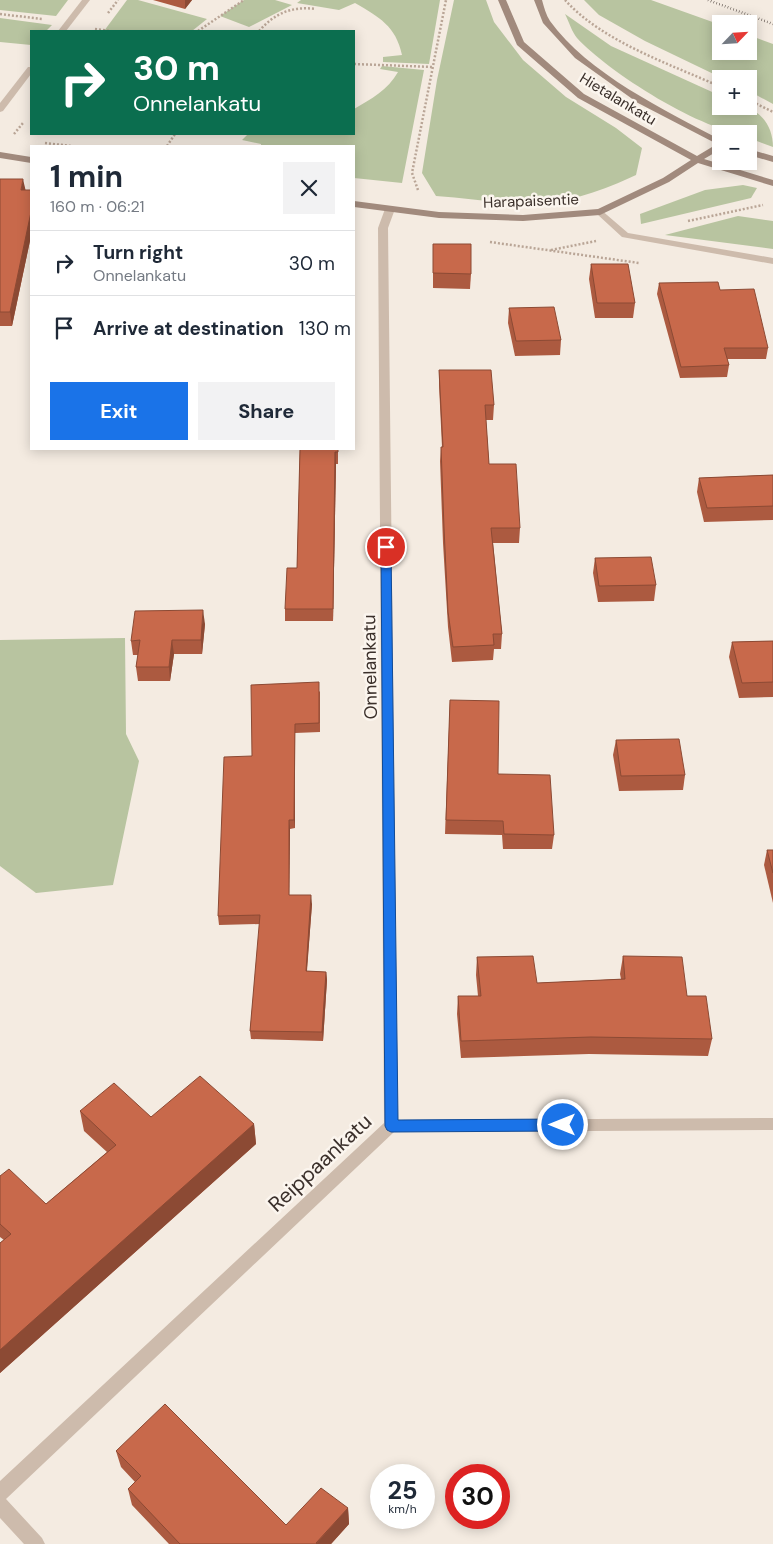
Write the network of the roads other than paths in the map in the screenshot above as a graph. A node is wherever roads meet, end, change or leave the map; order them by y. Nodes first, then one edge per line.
1 (86, 0) edge
2 (502, 0) edge
3 (538, 0) edge
4 (63, 30) edge
5 (30, 70) edge
6 (0, 109) edge
7 (712, 139) edge
8 (712, 150) edge
9 (757, 154) edge
10 (0, 155) edge
11 (773, 159) edge
12 (30, 160) edge
13 (697, 160) junction
14 (773, 183) edge
15 (355, 204) edge
16 (390, 210) junction
17 (600, 212) junction
18 (773, 261) edge
19 (773, 1124) edge
20 (391, 1126) junction
21 (0, 1493) edge
22 (0, 1505) edge
23 (36, 1544) edge

1 - 4 street
2 - 13 main road, Hietalankatu
3 - 7 main road, Hietalankatu
5 - 6 street
8 - 13 main road, Harapaisentie
9 - 11 main road
10 - 12 main road
13 - 14 main road
13 - 17 main road, Harapaisentie
15 - 16 main road, Harapaisentie
16 - 17 main road, Harapaisentie
16 - 20 street, Onnelankatu
17 - 18 street
19 - 20 street, Reippaankatu
20 - 21 street, Reippaankatu
22 - 23 street

